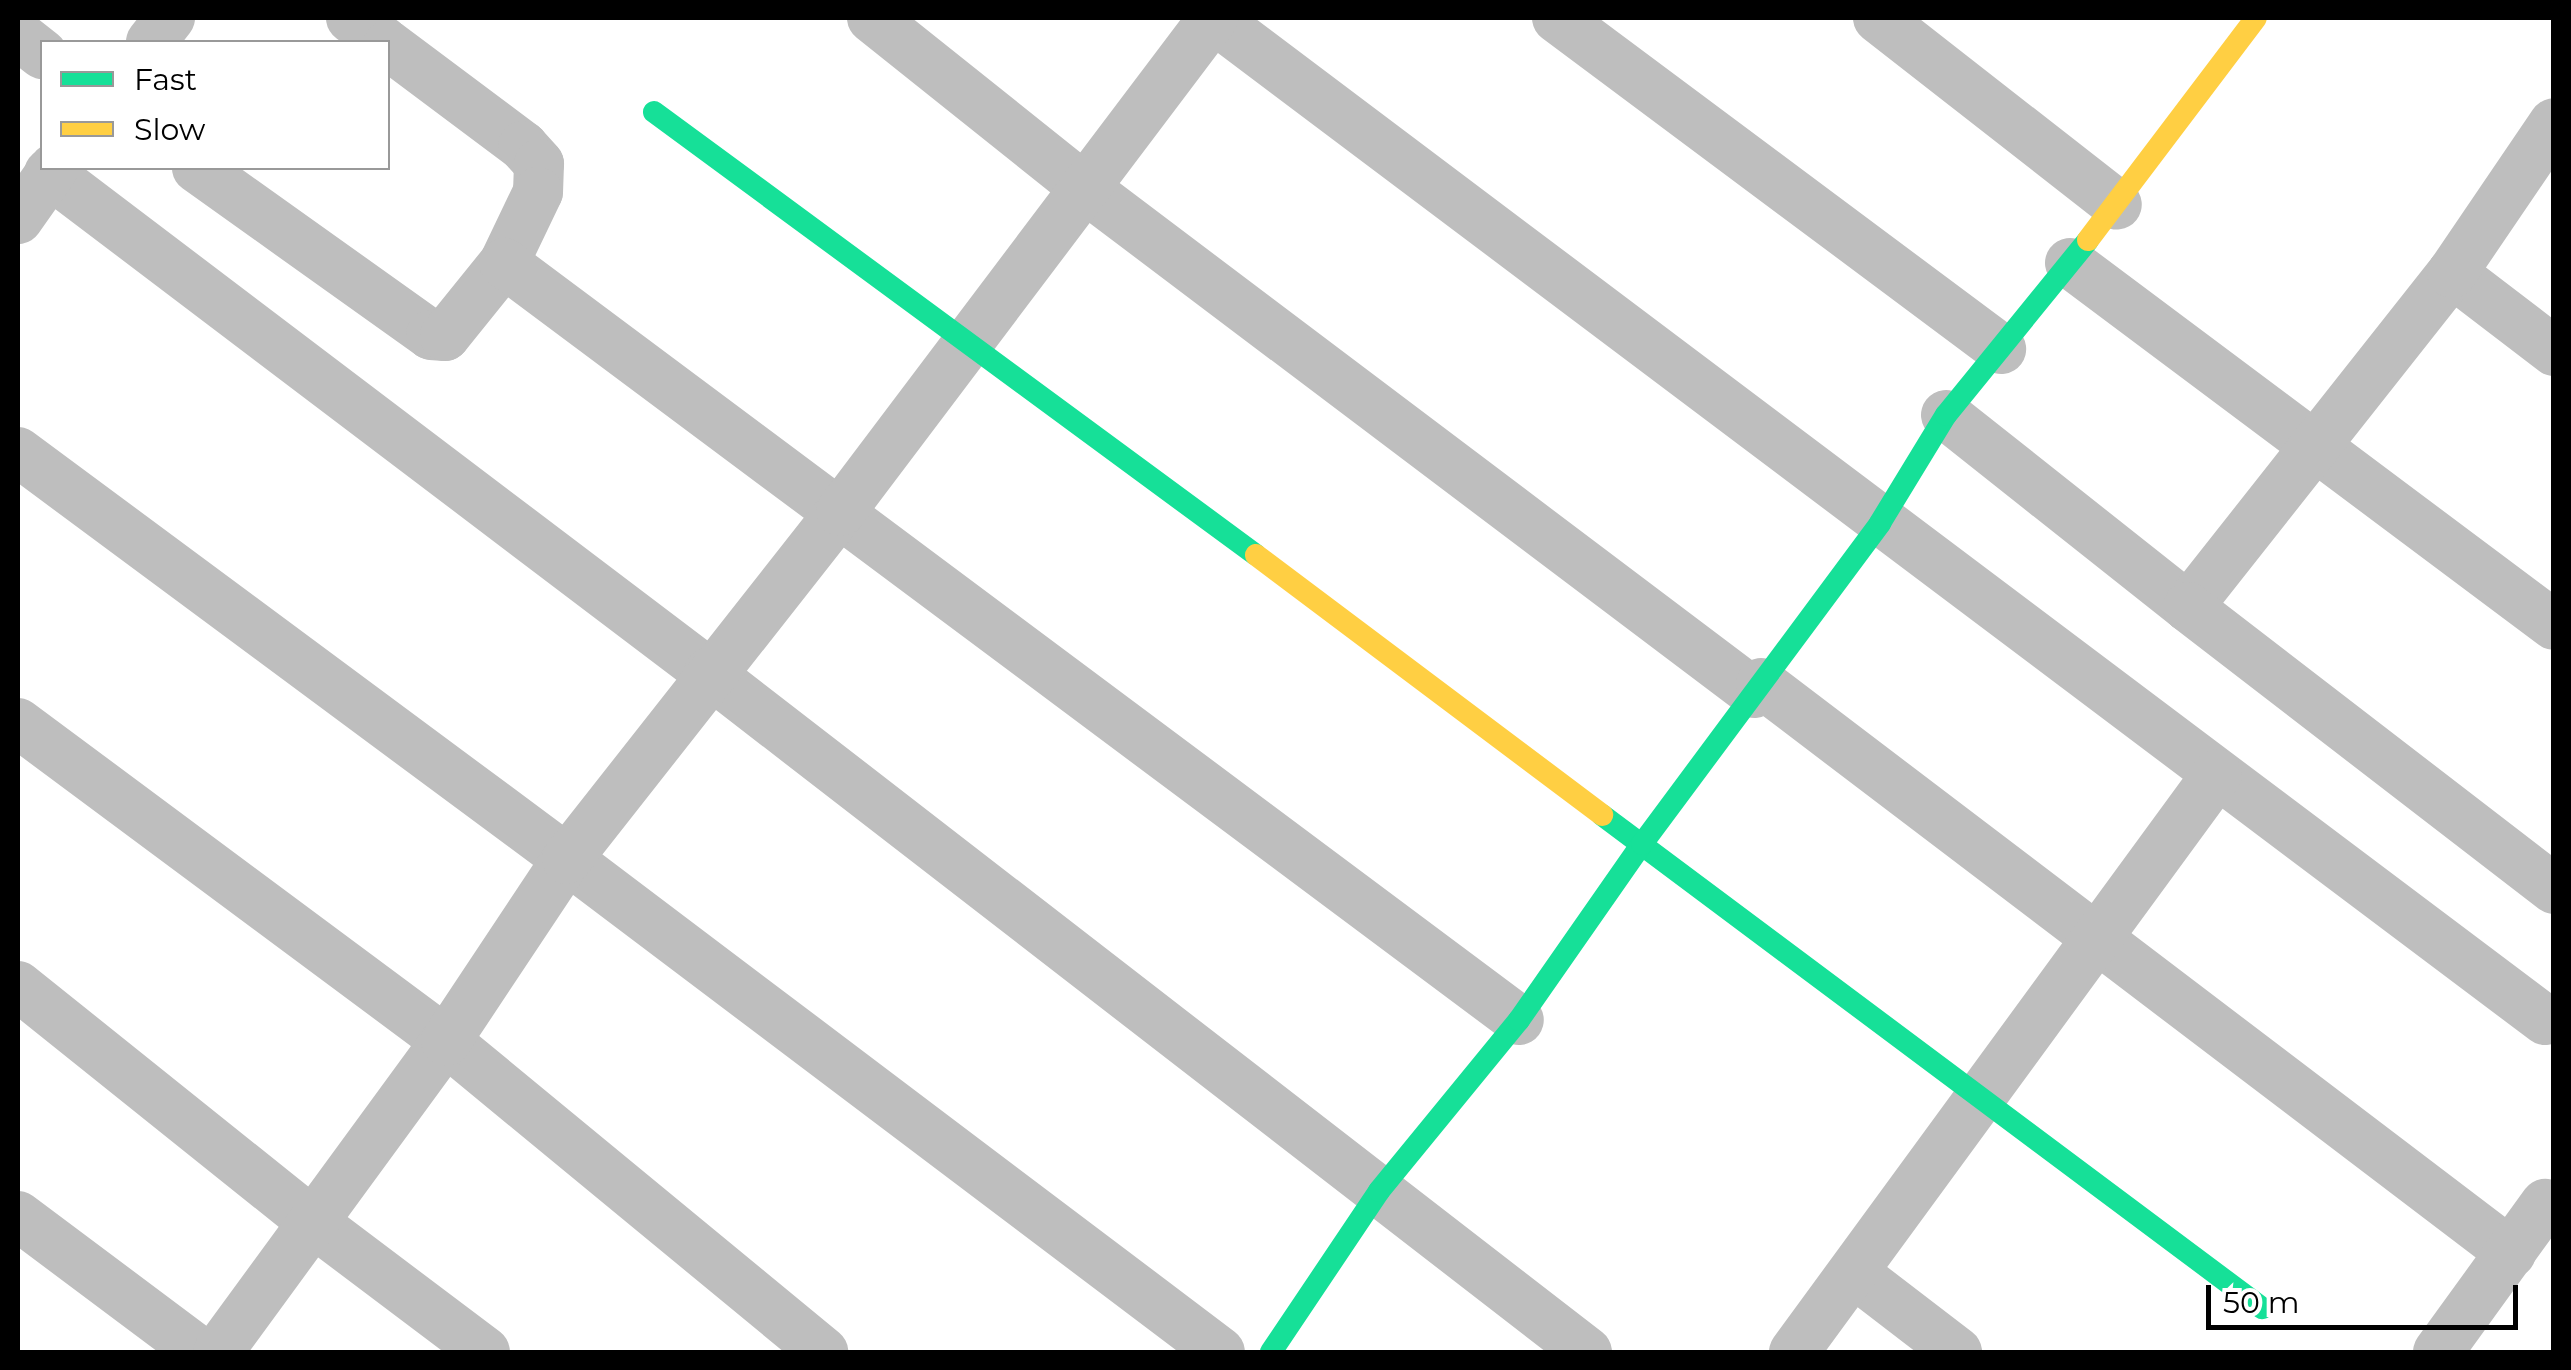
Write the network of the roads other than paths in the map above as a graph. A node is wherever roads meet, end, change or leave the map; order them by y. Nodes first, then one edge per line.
1 (170, 18) edge
2 (350, 18) edge
3 (872, 18) edge
4 (1213, 18) edge
5 (1557, 18) edge
6 (1878, 18) edge
7 (2256, 18) edge
8 (18, 35) edge
9 (153, 40) edge
10 (380, 40) edge
11 (390, 47) edge
12 (40, 52) edge
13 (654, 112) dead end
14 (2554, 123) edge
15 (52, 170) edge
16 (200, 170) edge
17 (1086, 189) junction
18 (2116, 205) junction
19 (18, 219) edge
20 (504, 263) junction
21 (2070, 263) junction
22 (2452, 273) junction
23 (970, 342) junction
24 (2001, 349) junction
25 (2554, 351) edge
26 (1946, 415) junction
27 (2313, 447) junction
28 (18, 452) edge
29 (841, 511) junction
30 (1880, 523) junction
31 (2188, 607) junction
32 (2554, 625) edge
33 (709, 673) junction
34 (1757, 688) junction
35 (18, 723) edge
36 (2217, 774) junction
37 (1642, 844) junction
38 (567, 859) junction
39 (2554, 890) edge
40 (2099, 936) junction
41 (18, 986) edge
42 (1519, 1020) junction
43 (2545, 1020) dead end
44 (446, 1042) junction
45 (1980, 1100) junction
46 (1379, 1191) junction
47 (2546, 1204) dead end
48 (18, 1216) edge
49 (314, 1223) junction
50 (2511, 1253) junction
51 (1854, 1273) junction
52 (2262, 1308) dead end
53 (200, 1352) edge
54 (218, 1352) edge
55 (486, 1352) edge
56 (823, 1352) edge
57 (1220, 1352) edge
58 (1271, 1352) edge
59 (1587, 1352) edge
60 (1794, 1352) edge
61 (1957, 1352) edge
62 (2438, 1352) edge

1 - 9 street
2 - 10 street
3 - 17 street
4 - 17 street
4 - 30 street
5 - 24 street
6 - 18 street
7 - 18 street
8 - 12 street
11 - 20 street
13 - 23 street
14 - 22 street
15 - 19 street
15 - 33 street
16 - 20 street
17 - 23 street
17 - 34 street
18 - 21 street
20 - 29 street
21 - 24 street
21 - 27 street
22 - 25 street
22 - 27 street
23 - 29 street
23 - 37 street
24 - 26 street
26 - 30 street
26 - 31 street
27 - 31 street
27 - 32 street
28 - 38 street
29 - 33 street
29 - 42 street
30 - 34 street
30 - 36 street
31 - 39 street
33 - 38 street
33 - 46 street
34 - 37 street
34 - 40 street
35 - 44 street
36 - 40 street
36 - 43 street
37 - 42 street
37 - 45 street
38 - 44 street
38 - 57 street
40 - 45 street
40 - 50 street
41 - 49 street
42 - 46 street
44 - 49 street
44 - 56 street
45 - 51 street
45 - 52 street
46 - 58 street
46 - 59 street
47 - 50 street
48 - 53 street
49 - 54 street
49 - 55 street
50 - 62 street
51 - 60 street
51 - 61 street

